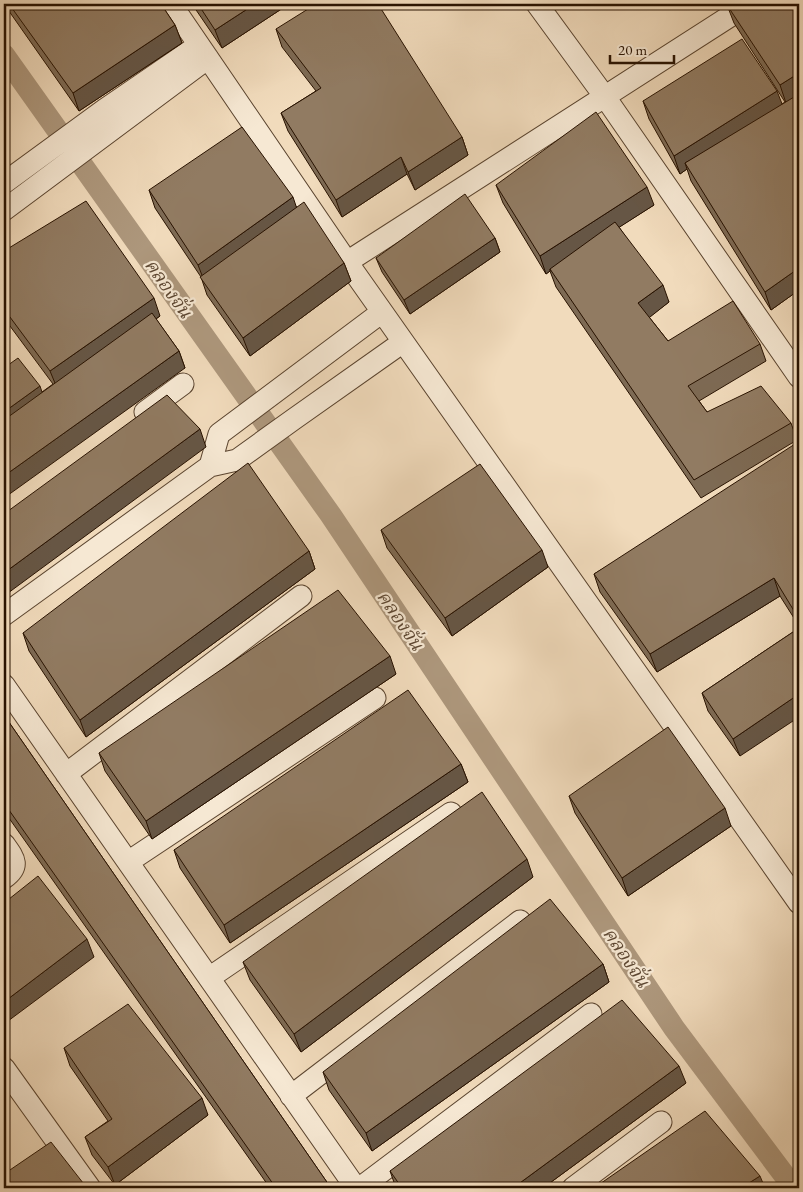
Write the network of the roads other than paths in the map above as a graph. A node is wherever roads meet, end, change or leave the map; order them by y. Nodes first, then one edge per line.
1 (171, 4) edge
2 (537, 4) edge
3 (748, 4) edge
4 (204, 51) junction
5 (605, 97) junction
6 (49, 163) junction
7 (4, 183) edge
8 (4, 210) edge
9 (347, 262) junction
10 (382, 312) junction
11 (404, 342) junction
12 (799, 377) edge
13 (183, 384) dead end
14 (128, 425) edge
15 (210, 466) junction
16 (301, 596) dead end
17 (4, 616) edge
18 (4, 684) edge
19 (375, 698) dead end
20 (66, 774) junction
21 (451, 813) edge
22 (4, 844) edge
23 (128, 862) junction
24 (4, 878) edge
25 (799, 903) edge
26 (520, 921) edge
27 (209, 978) junction
28 (592, 1014) dead end
29 (4, 1068) edge
30 (291, 1096) junction
31 (661, 1122) dead end
32 (90, 1188) edge
33 (356, 1188) edge
34 (360, 1188) edge
35 (573, 1188) edge

1 - 4 street
2 - 5 street
3 - 5 street
4 - 6 street
4 - 9 street
5 - 9 street
5 - 12 street
6 - 7 street
6 - 8 street
9 - 10 street
10 - 11 street
10 - 15 street
11 - 15 street
11 - 25 street
13 - 14 street
15 - 17 street
16 - 20 street
18 - 20 street
19 - 23 street
20 - 23 street
21 - 27 street
22 - 24 street
23 - 27 street
26 - 30 street
27 - 30 street
28 - 34 street
29 - 32 street
30 - 33 street
31 - 35 street

